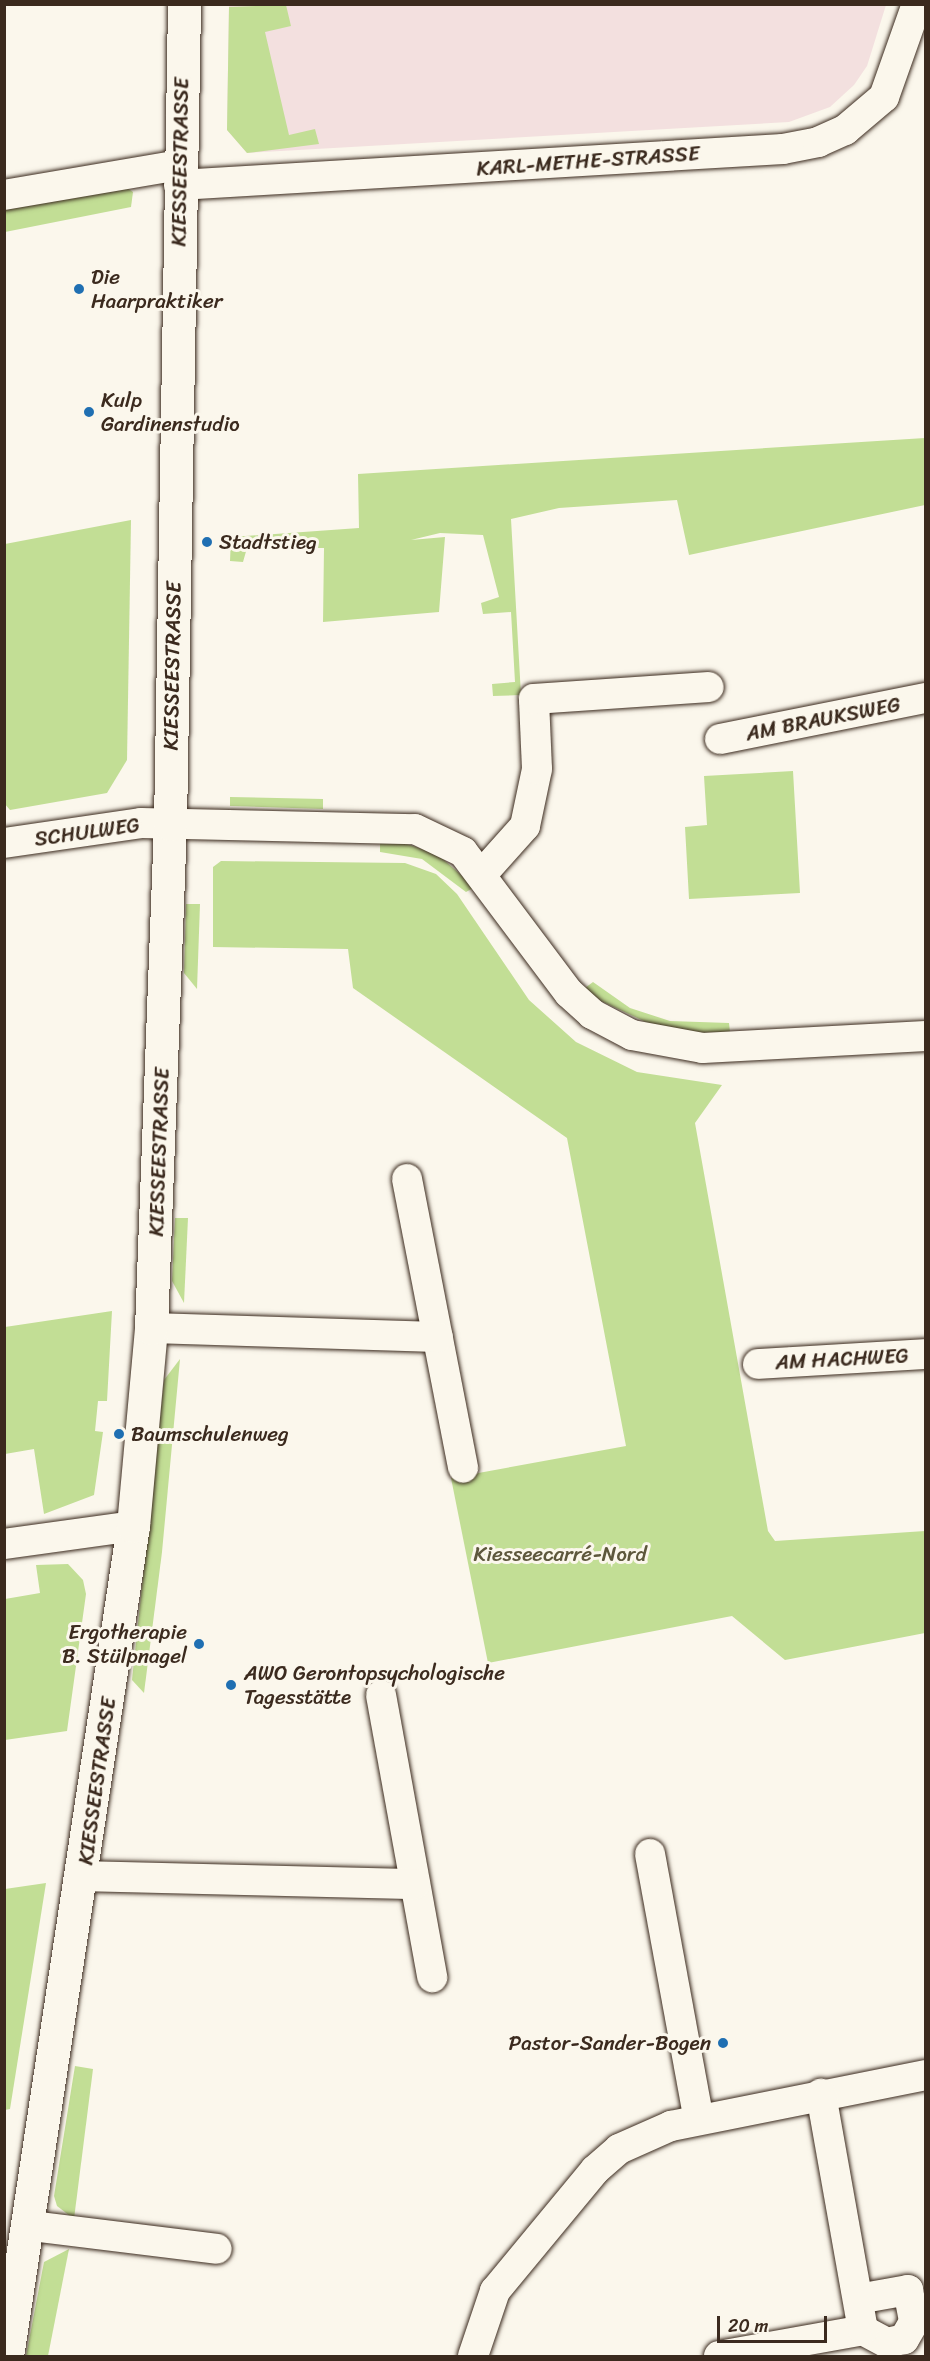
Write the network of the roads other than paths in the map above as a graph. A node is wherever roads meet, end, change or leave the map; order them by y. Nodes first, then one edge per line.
1 (184, 4) edge
2 (917, 4) edge
3 (179, 175) junction
4 (4, 195) edge
5 (709, 687) dead end
6 (926, 698) edge
7 (720, 740) dead end
8 (170, 824) junction
9 (4, 843) edge
10 (483, 873) junction
11 (926, 1036) edge
12 (407, 1179) dead end
13 (151, 1328) junction
14 (438, 1337) junction
15 (926, 1354) edge
16 (758, 1364) dead end
17 (463, 1468) dead end
18 (133, 1526) junction
19 (4, 1544) edge
20 (381, 1695) dead end
21 (650, 1854) dead end
22 (84, 1876) junction
23 (415, 1884) junction
24 (432, 1977) dead end
25 (926, 2074) edge
26 (821, 2094) junction
27 (699, 2120) junction
28 (31, 2226) junction
29 (217, 2249) dead end
30 (858, 2299) junction
31 (863, 2330) junction
32 (7, 2356) edge
33 (473, 2356) edge
34 (718, 2356) edge

1 - 3 street, KIESSEESTRASSE
2 - 3 street, KARL-METHE-STRASSE
3 - 4 street, KARL-METHE-STRASSE
3 - 8 street, KIESSEESTRASSE
5 - 10 street
6 - 7 street, AM BRAUKSWEG
8 - 9 street, SCHULWEG
8 - 10 street
8 - 13 street, KIESSEESTRASSE
10 - 11 street
12 - 14 street
13 - 14 street
13 - 18 street, KIESSEESTRASSE
14 - 17 street
15 - 16 street, AM HACHWEG
18 - 19 street
18 - 22 street, KIESSEESTRASSE
20 - 23 street
21 - 27 street
22 - 23 street, KIESSEESTRASSE
22 - 28 street, KIESSEESTRASSE
23 - 24 street
25 - 26 street
26 - 27 street
26 - 30 street
27 - 33 street
28 - 29 street
28 - 32 street, KIESSEESTRASSE
30 - 31 street
30 - 31 street
31 - 34 street

